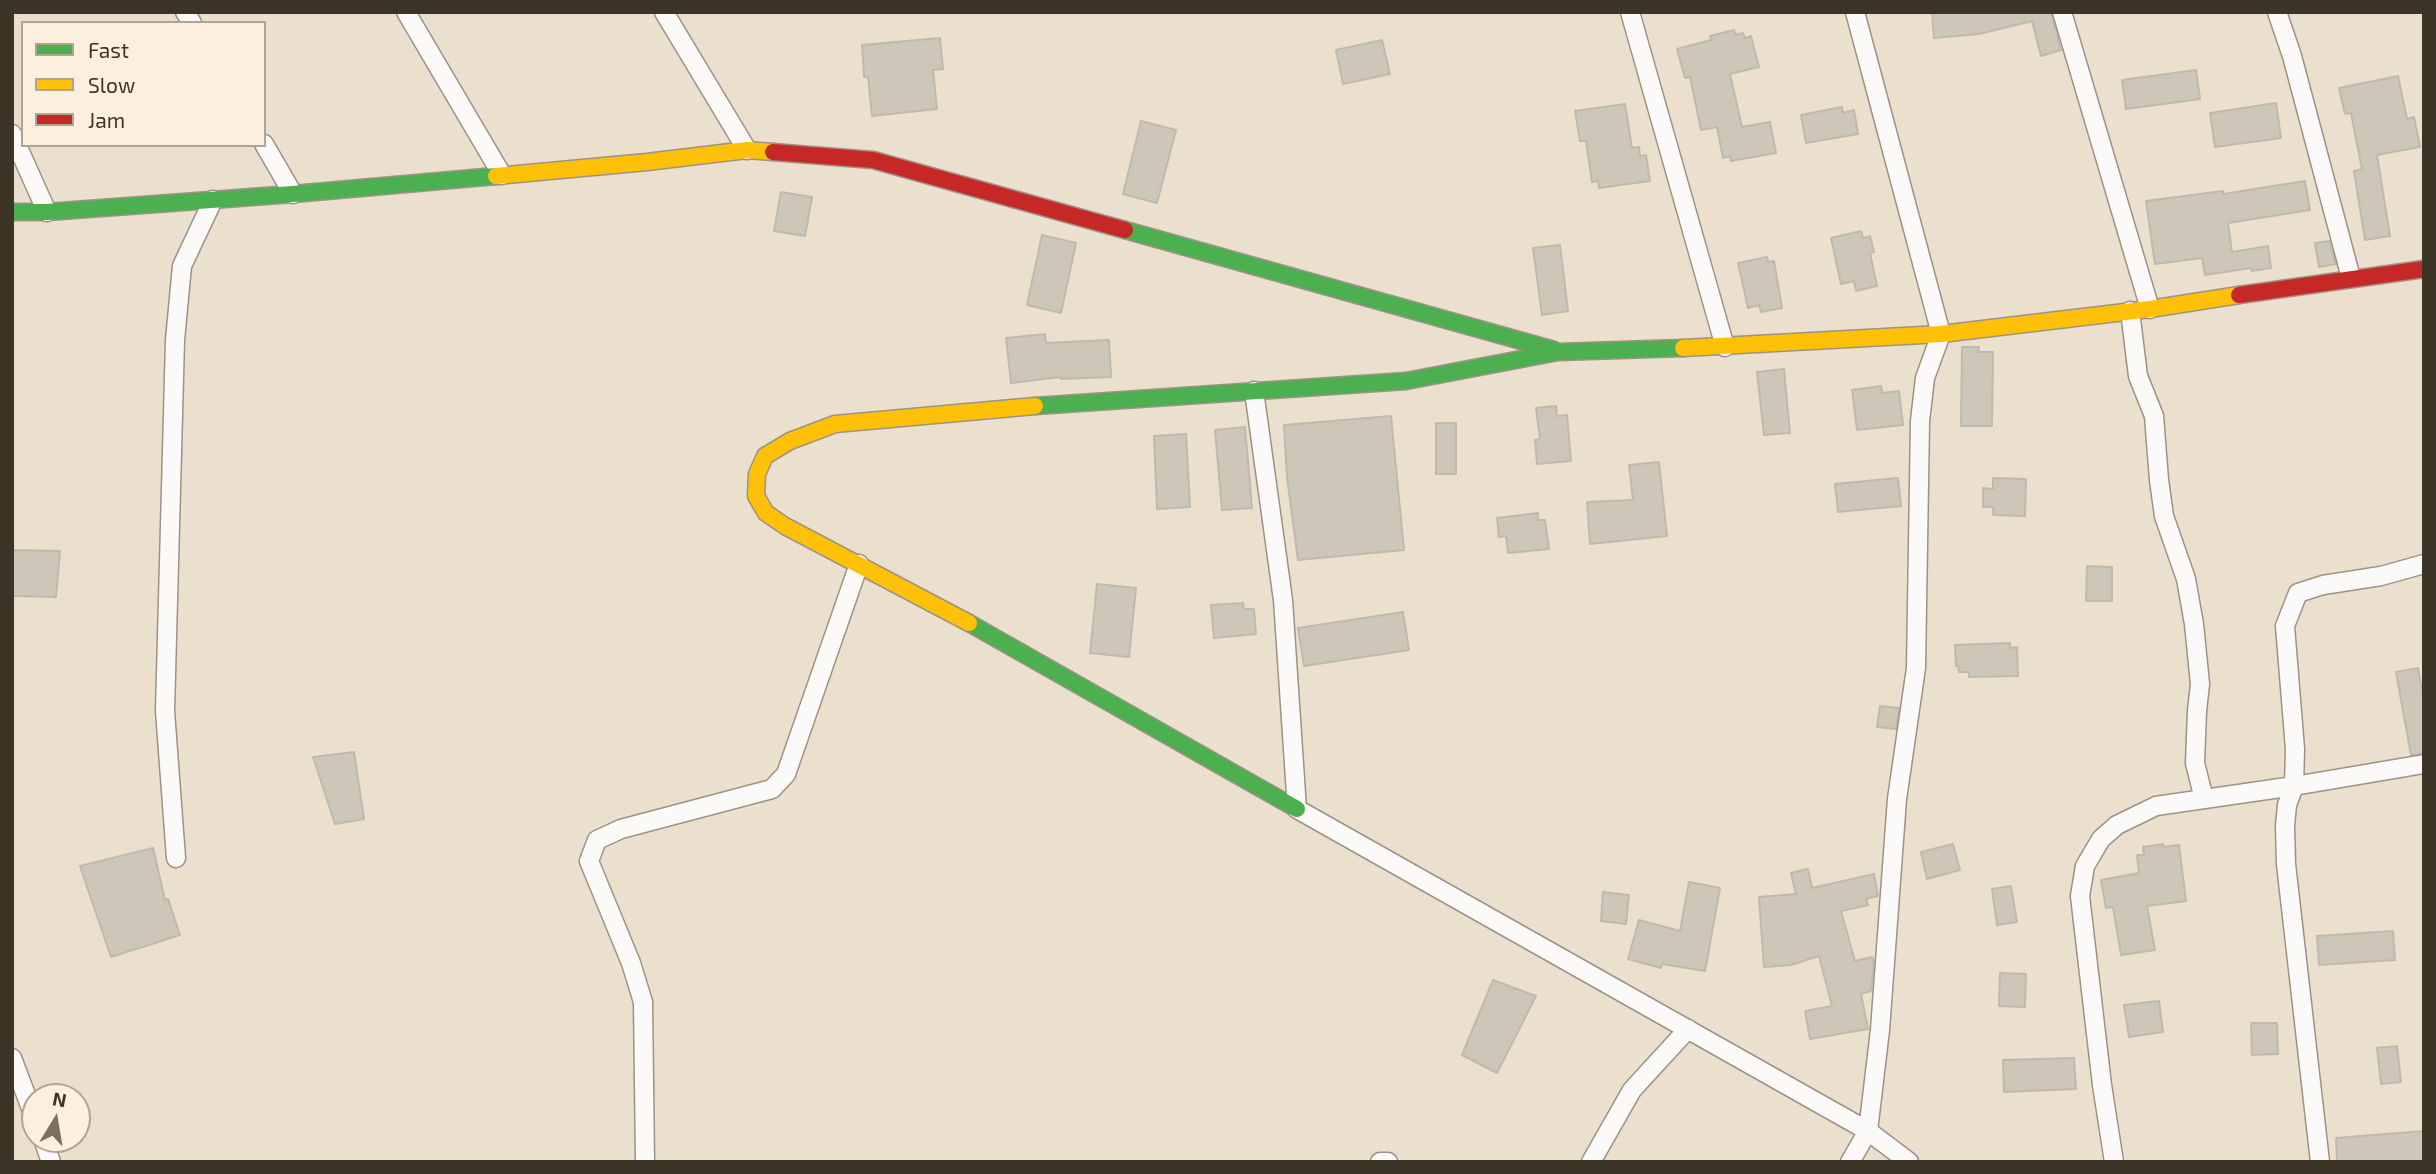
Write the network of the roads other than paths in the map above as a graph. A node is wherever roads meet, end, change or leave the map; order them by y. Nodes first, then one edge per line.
1 (406, 12) edge
2 (664, 12) edge
3 (1630, 12) edge
4 (1855, 12) edge
5 (2062, 12) edge
6 (2277, 12) edge
7 (12, 134) edge
8 (266, 147) edge
9 (747, 149) junction
10 (502, 175) junction
11 (293, 194) junction
12 (213, 200) junction
13 (12, 212) edge
14 (47, 212) junction
15 (2424, 269) edge
16 (2351, 278) junction
17 (2150, 309) junction
18 (2130, 311) junction
19 (1941, 334) junction
20 (1725, 347) junction
21 (1558, 352) junction
22 (1254, 391) junction
23 (859, 564) junction
24 (2424, 565) edge
25 (2424, 764) edge
26 (2294, 786) junction
27 (2204, 799) junction
28 (1297, 809) junction
29 (176, 858) dead end
30 (1688, 1028) junction
31 (12, 1058) edge
32 (21, 1083) edge
33 (1868, 1131) junction
34 (645, 1162) edge
35 (1380, 1162) edge
36 (1388, 1162) edge
37 (1591, 1162) edge
38 (1850, 1162) edge
39 (1909, 1162) edge
40 (2114, 1162) edge
41 (2320, 1162) edge

1 - 10 street
2 - 9 street
3 - 20 street
4 - 19 street
5 - 17 street
6 - 16 street
7 - 14 street
8 - 11 street
9 - 10 street
9 - 21 street
10 - 11 street
11 - 12 street
12 - 14 street
12 - 29 street
13 - 14 street
15 - 16 street
16 - 17 street
17 - 18 street
18 - 19 street
18 - 27 street
19 - 20 street
19 - 33 street
20 - 21 street
21 - 22 street
22 - 23 street
22 - 28 street
23 - 28 street
23 - 34 street
24 - 26 street
25 - 26 street
26 - 27 street
26 - 41 street
27 - 40 street
28 - 30 street
30 - 33 street
30 - 37 street
31 - 32 street
33 - 38 street
33 - 39 street
35 - 36 street

